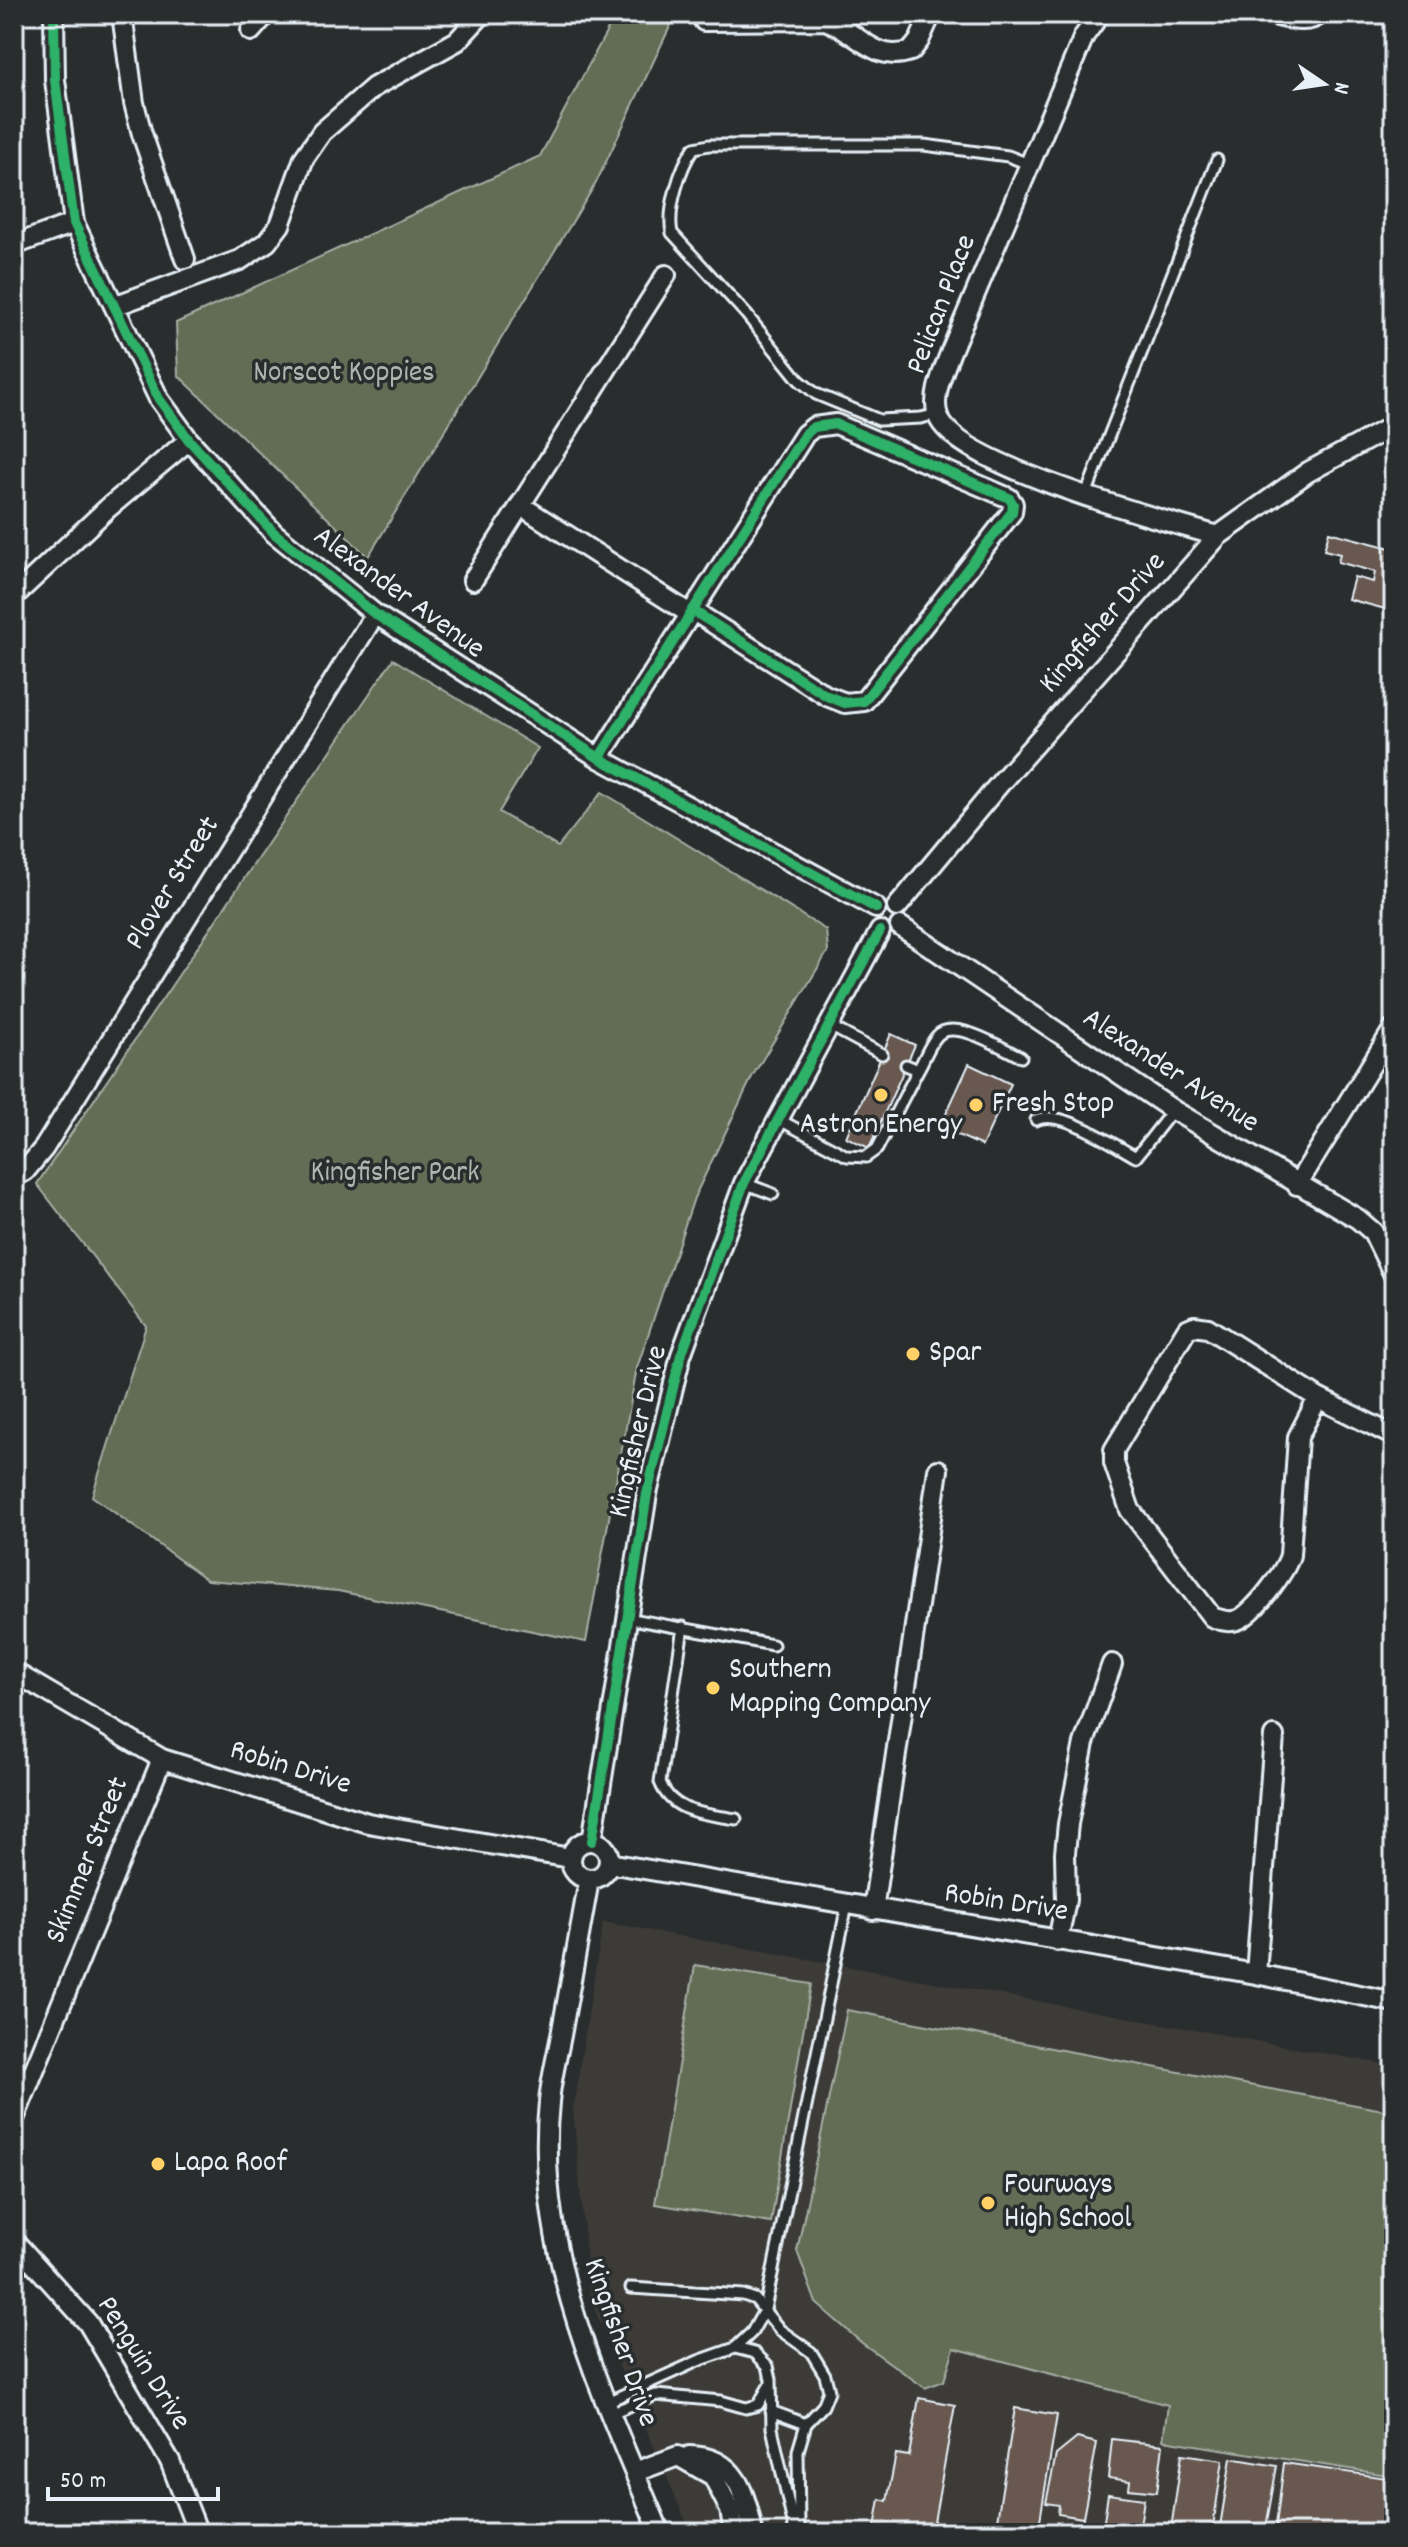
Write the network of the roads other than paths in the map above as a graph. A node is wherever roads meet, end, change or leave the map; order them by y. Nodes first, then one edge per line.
1 (54, 14) edge
2 (122, 14) edge
3 (266, 14) edge
4 (482, 14) edge
5 (931, 14) edge
6 (1269, 14) edge
7 (1320, 14) edge
8 (1093, 16) edge
9 (704, 21) dead end
10 (251, 31) dead end
11 (1217, 160) dead end
12 (1031, 165) junction
13 (74, 223) junction
14 (14, 245) edge
15 (185, 259) dead end
16 (666, 275) dead end
17 (114, 306) junction
18 (937, 414) junction
19 (1394, 425) edge
20 (189, 440) junction
21 (1085, 497) junction
22 (520, 505) junction
23 (1218, 536) junction
24 (473, 580) dead end
25 (14, 596) edge
26 (691, 612) junction
27 (375, 614) junction
28 (599, 758) junction
29 (897, 907) junction
30 (876, 908) junction
31 (900, 926) junction
32 (880, 931) junction
33 (828, 1025) junction
34 (1394, 1028) edge
35 (882, 1054) dead end
36 (1021, 1057) dead end
37 (906, 1065) dead end
38 (918, 1070) junction
39 (1173, 1110) junction
40 (778, 1119) junction
41 (1036, 1120) dead end
42 (14, 1177) edge
43 (744, 1183) junction
44 (1297, 1185) junction
45 (773, 1194) dead end
46 (1394, 1275) edge
47 (1318, 1398) junction
48 (1394, 1436) edge
49 (938, 1470) dead end
50 (627, 1617) junction
51 (683, 1627) junction
52 (773, 1645) dead end
53 (1112, 1664) dead end
54 (14, 1672) edge
55 (1274, 1736) dead end
56 (162, 1759) junction
57 (736, 1819) dead end
58 (592, 1841) junction
59 (570, 1858) junction
60 (609, 1863) junction
61 (589, 1880) junction
62 (847, 1905) junction
63 (873, 1910) junction
64 (1058, 1941) junction
65 (1256, 1974) junction
66 (1394, 2002) edge
67 (14, 2119) edge
68 (14, 2241) edge
69 (631, 2288) dead end
70 (765, 2309) junction
71 (735, 2348) junction
72 (771, 2379) junction
73 (609, 2408) junction
74 (771, 2411) junction
75 (806, 2424) junction
76 (678, 2456) junction
77 (635, 2472) junction
78 (198, 2533) edge
79 (660, 2533) edge
80 (734, 2533) edge
81 (753, 2533) edge

1 - 13 street, Alexander Avenue
2 - 15 street
3 - 10 street
4 - 17 street
5 - 9 street
6 - 7 street
8 - 12 street, Pelican Place
11 - 21 lane
12 - 18 street, Pelican Place
12 - 18 lane
13 - 14 street
13 - 17 street, Alexander Avenue
16 - 22 street
17 - 20 street, Alexander Avenue
18 - 21 street, Pelican Place
19 - 23 street, Kingfisher Drive
20 - 25 street
20 - 27 street, Alexander Avenue
21 - 23 street, Pelican Place
22 - 24 street
22 - 26 street
23 - 29 street, Kingfisher Drive
26 - 26 street
26 - 28 street
27 - 28 street, Alexander Avenue
27 - 42 street, Plover Street
28 - 30 street, Alexander Avenue
29 - 30 street
29 - 31 street
30 - 32 street
31 - 32 street
31 - 39 street, Alexander Avenue
32 - 33 street, Kingfisher Drive
33 - 35 lane
33 - 40 street, Kingfisher Drive
34 - 44 street
36 - 38 lane
37 - 38 lane
38 - 40 lane
39 - 41 lane
39 - 44 street, Alexander Avenue
40 - 43 street, Kingfisher Drive
43 - 45 lane
43 - 50 street, Kingfisher Drive
44 - 46 street, Alexander Avenue
47 - 47 street
47 - 48 street
49 - 63 street
50 - 51 lane
50 - 58 street, Kingfisher Drive
51 - 52 lane
51 - 57 lane
53 - 64 street
54 - 56 street, Robin Drive
55 - 65 street
56 - 59 street, Robin Drive
56 - 67 street, Skimmer Street
58 - 59 street
58 - 60 street
59 - 61 street
60 - 61 street
60 - 62 street, Robin Drive
61 - 73 street, Kingfisher Drive
62 - 63 street, Robin Drive
62 - 70 lane
63 - 64 street, Robin Drive
64 - 65 street, Robin Drive
65 - 66 street, Robin Drive
68 - 78 street, Penguin Drive
69 - 70 lane
70 - 71 lane
70 - 75 lane
71 - 72 lane
71 - 73 lane
72 - 73 lane
72 - 74 lane
73 - 77 street, Kingfisher Drive
74 - 75 lane
74 - 75 lane
76 - 77 street
76 - 80 street
76 - 81 street
77 - 79 street, Kingfisher Drive

